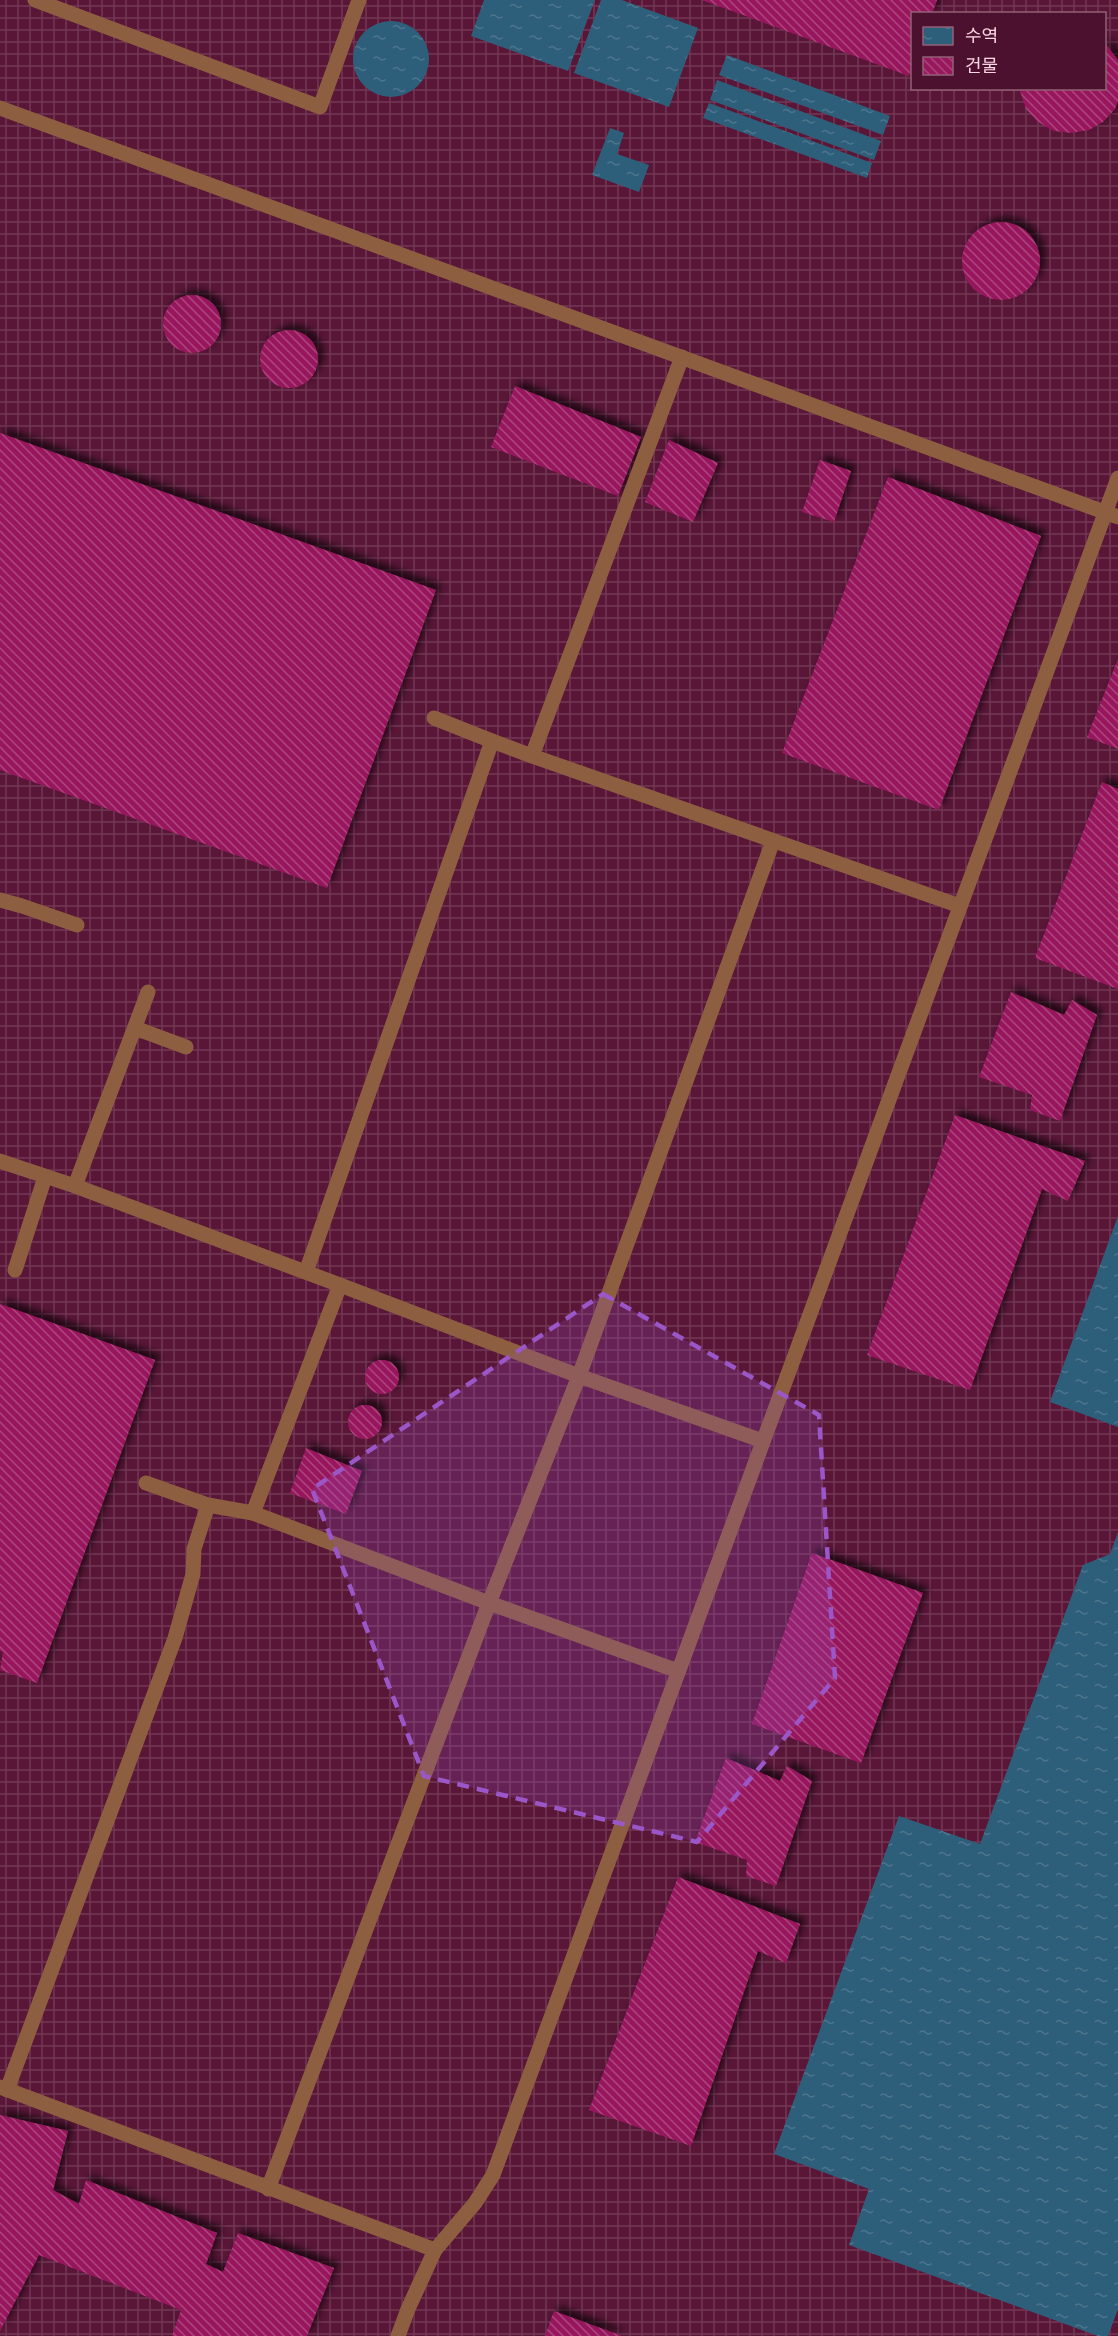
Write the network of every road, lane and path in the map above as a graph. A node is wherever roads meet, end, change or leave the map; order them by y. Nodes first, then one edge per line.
1 (35, 0) edge
2 (359, 0) edge
3 (0, 108) edge
4 (682, 357) junction
5 (1118, 478) edge
6 (1112, 514) edge
7 (434, 718) dead end
8 (492, 741) junction
9 (532, 756) junction
10 (773, 841) junction
11 (0, 900) edge
12 (960, 906) junction
13 (77, 925) dead end
14 (148, 992) dead end
15 (135, 1028) junction
16 (186, 1047) dead end
17 (0, 1161) edge
18 (45, 1177) junction
19 (75, 1186) junction
20 (15, 1270) dead end
21 (306, 1272) junction
22 (340, 1285) junction
23 (579, 1376) junction
24 (763, 1441) junction
25 (146, 1483) dead end
26 (208, 1505) junction
27 (253, 1513) junction
28 (489, 1603) junction
29 (678, 1671) junction
30 (4, 2089) edge
31 (268, 2189) junction
32 (435, 2250) junction
33 (398, 2336) edge

1 - 2 lane
3 - 4 lane
4 - 6 lane
4 - 9 lane
5 - 6 lane
6 - 12 lane
7 - 8 lane
8 - 9 lane
8 - 21 lane
9 - 10 lane
10 - 12 lane
10 - 23 lane
11 - 13 lane
12 - 24 lane
14 - 15 lane
15 - 16 lane
15 - 19 lane
17 - 18 lane
18 - 19 lane
18 - 20 lane
19 - 21 lane
21 - 22 lane
22 - 23 lane
22 - 27 lane
23 - 24 lane
23 - 28 lane
24 - 29 lane
25 - 26 lane
26 - 27 lane
26 - 30 lane
27 - 28 lane
28 - 29 lane
28 - 31 lane
29 - 32 lane
30 - 31 lane
31 - 32 lane
32 - 33 lane

